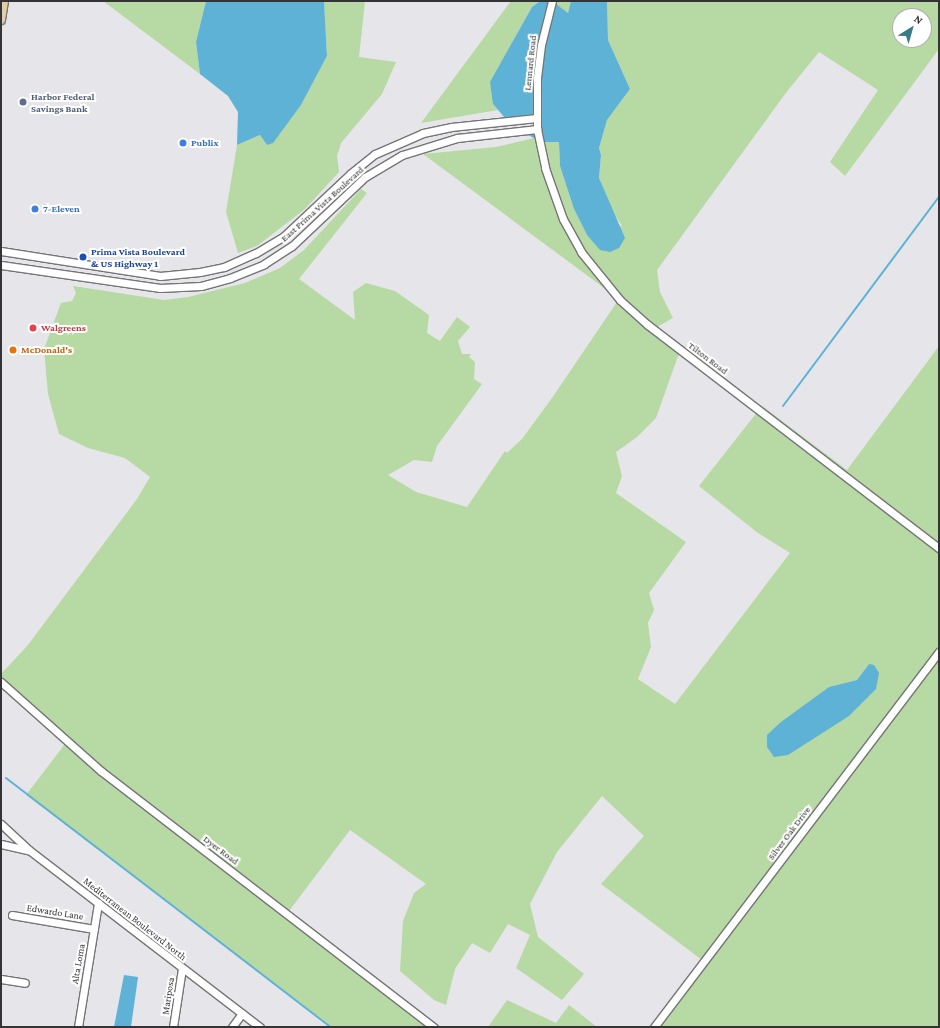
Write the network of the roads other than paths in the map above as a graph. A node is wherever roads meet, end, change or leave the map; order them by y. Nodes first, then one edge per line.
1 (4, 1) edge
2 (552, 1) edge
3 (1, 20) edge
4 (537, 118) junction
5 (537, 129) junction
6 (358, 167) junction
7 (365, 177) junction
8 (1, 251) edge
9 (1, 265) edge
10 (939, 548) edge
11 (939, 652) edge
12 (1, 682) edge
13 (1, 824) edge
14 (1, 844) edge
15 (29, 850) junction
16 (98, 903) junction
17 (12, 915) dead end
18 (94, 929) junction
19 (182, 968) junction
20 (1, 979) edge
21 (24, 983) dead end
22 (242, 1013) junction
23 (78, 1027) edge
24 (173, 1027) edge
25 (232, 1027) edge
26 (260, 1027) edge
27 (434, 1027) edge
28 (654, 1027) edge

1 - 3 main road
2 - 4 street, Lennard Road
4 - 5 street, Lennard Road
4 - 6 street, East Prima Vista Boulevard
5 - 7 street, East Prima Vista Boulevard
5 - 10 street, Tilton Road
6 - 7 street
6 - 8 street, East Prima Vista Boulevard
7 - 9 street, East Prima Vista Boulevard
11 - 28 street, Silver Oak Drive
12 - 27 street, Dyer Road
13 - 15 street, Mediterranean Boulevard North
14 - 15 street
15 - 16 street, Mediterranean Boulevard North
16 - 18 street, Alta Loma
16 - 19 street, Mediterranean Boulevard North
17 - 18 street, Edwardo Lane
18 - 23 street, Alta Loma
19 - 22 street, Mediterranean Boulevard North
19 - 24 street, Mariposa
20 - 21 street
22 - 25 street
22 - 26 street, Mediterranean Boulevard North

